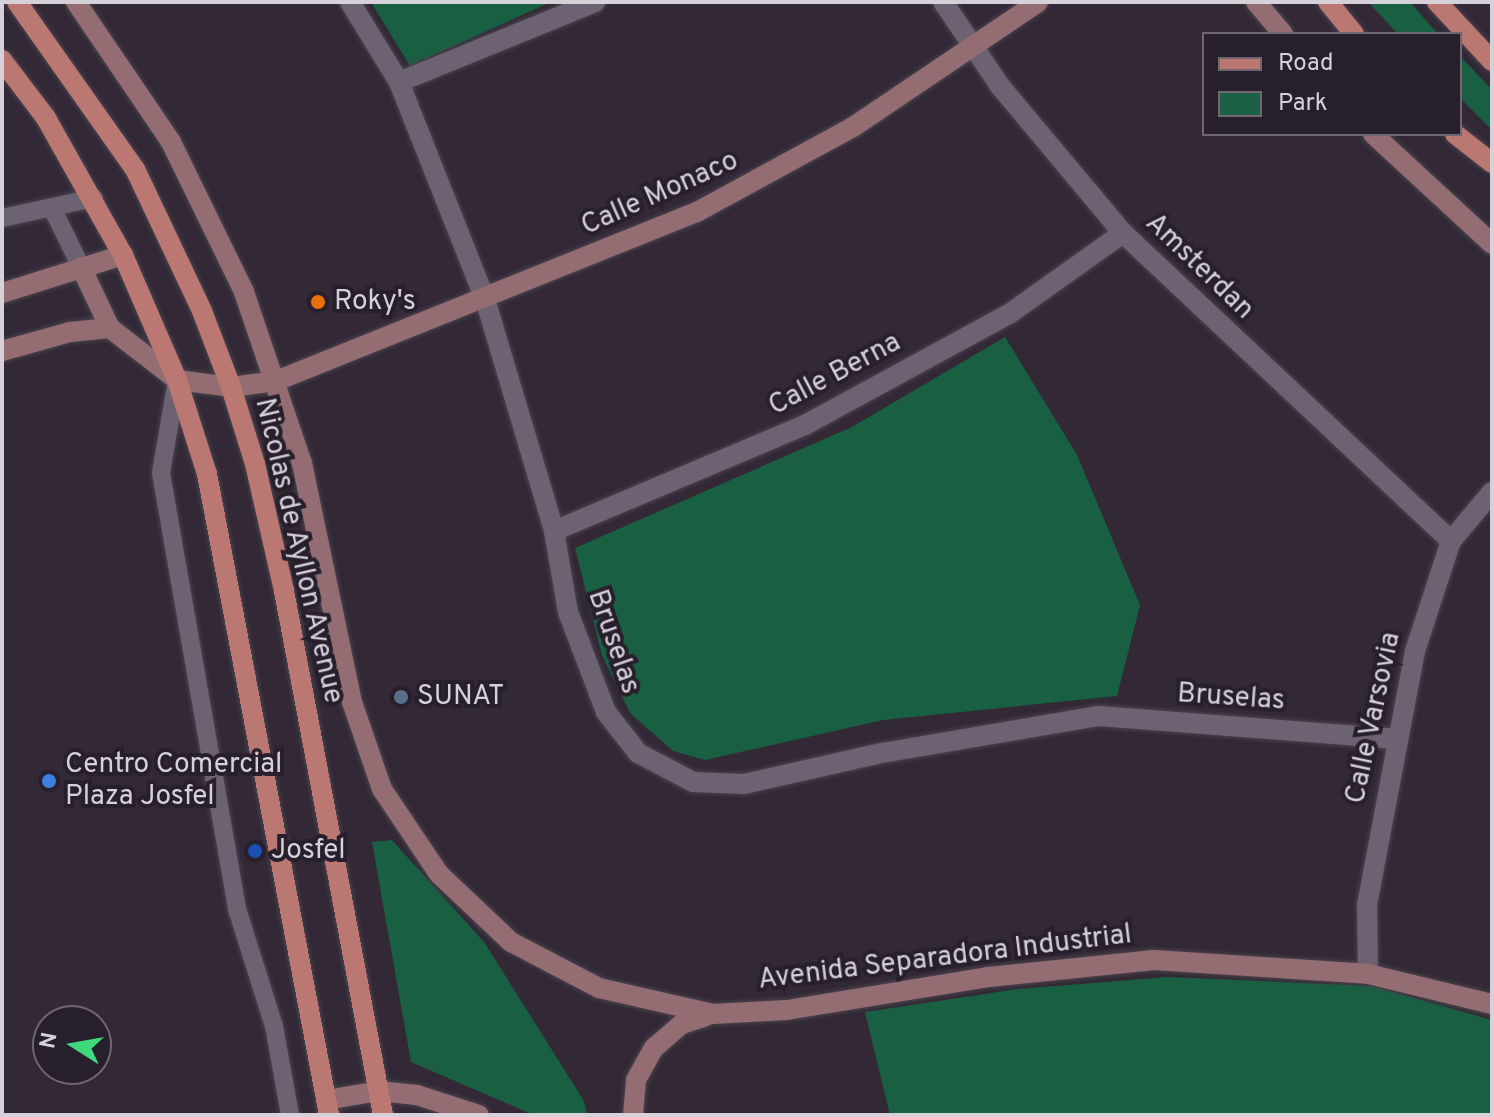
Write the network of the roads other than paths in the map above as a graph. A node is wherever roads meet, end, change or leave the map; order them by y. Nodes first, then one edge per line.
1 (17, 2) edge
2 (76, 2) edge
3 (350, 2) edge
4 (595, 2) edge
5 (943, 2) edge
6 (1038, 2) edge
7 (1256, 2) edge
8 (1328, 2) edge
9 (1437, 2) edge
10 (1281, 32) edge
11 (1352, 32) edge
12 (971, 47) junction
13 (2, 60) edge
14 (1492, 61) edge
15 (399, 82) junction
16 (1375, 136) edge
17 (1458, 136) edge
18 (1492, 163) edge
19 (94, 198) junction
20 (52, 208) junction
21 (2, 218) edge
22 (1123, 233) junction
23 (1492, 244) edge
24 (123, 255) junction
25 (81, 267) junction
26 (4, 289) edge
27 (485, 299) junction
28 (110, 328) junction
29 (2, 351) edge
30 (177, 380) junction
31 (276, 381) junction
32 (231, 387) junction
33 (1492, 492) edge
34 (554, 531) junction
35 (1451, 541) junction
36 (1395, 739) junction
37 (511, 942) joint
38 (1368, 974) junction
39 (1492, 1004) edge
40 (713, 1014) junction
41 (379, 1091) junction
42 (328, 1108) edge
43 (290, 1115) edge
44 (309, 1115) edge
45 (383, 1115) edge
46 (479, 1115) edge
47 (633, 1115) edge

1 - 32 main road, Nicolas de Ayllon Avenue
2 - 31 main road, Nicolas de Ayllon Avenue
3 - 15 street, Bruselas
4 - 15 street
5 - 12 street, Amsterdan
6 - 12 main road, Calle Monaco
7 - 10 main road
8 - 11 main road
9 - 14 main road
12 - 22 street, Amsterdan
12 - 27 main road, Calle Monaco
13 - 19 main road
15 - 27 street, Bruselas
16 - 23 main road
17 - 18 main road
19 - 20 lane
19 - 24 main road
20 - 21 lane
20 - 25 lane
22 - 34 street, Calle Berna
22 - 35 street, Amsterdan
24 - 25 main road
24 - 30 main road
25 - 26 main road
25 - 28 main road
27 - 31 main road, Calle Monaco
27 - 34 street, Bruselas
28 - 29 main road
28 - 30 main road
30 - 32 main road, Calle Monaco
30 - 42 main road
30 - 43 lane
31 - 32 main road, Calle Monaco
31 - 37 main road, Nicolas de Ayllon Avenue
32 - 41 main road, Nicolas de Ayllon Avenue
33 - 35 street, Calle Varsovia
34 - 36 street, Bruselas
35 - 36 street, Calle Varsovia
36 - 38 street, Calle Varsovia
37 - 40 main road, Avenida Separadora Industrial
38 - 39 main road, Avenida Separadora Industrial
38 - 40 main road, Avenida Separadora Industrial
40 - 47 main road
41 - 42 main road
41 - 45 main road, Nicolas de Ayllon Avenue
41 - 46 main road
42 - 44 main road

